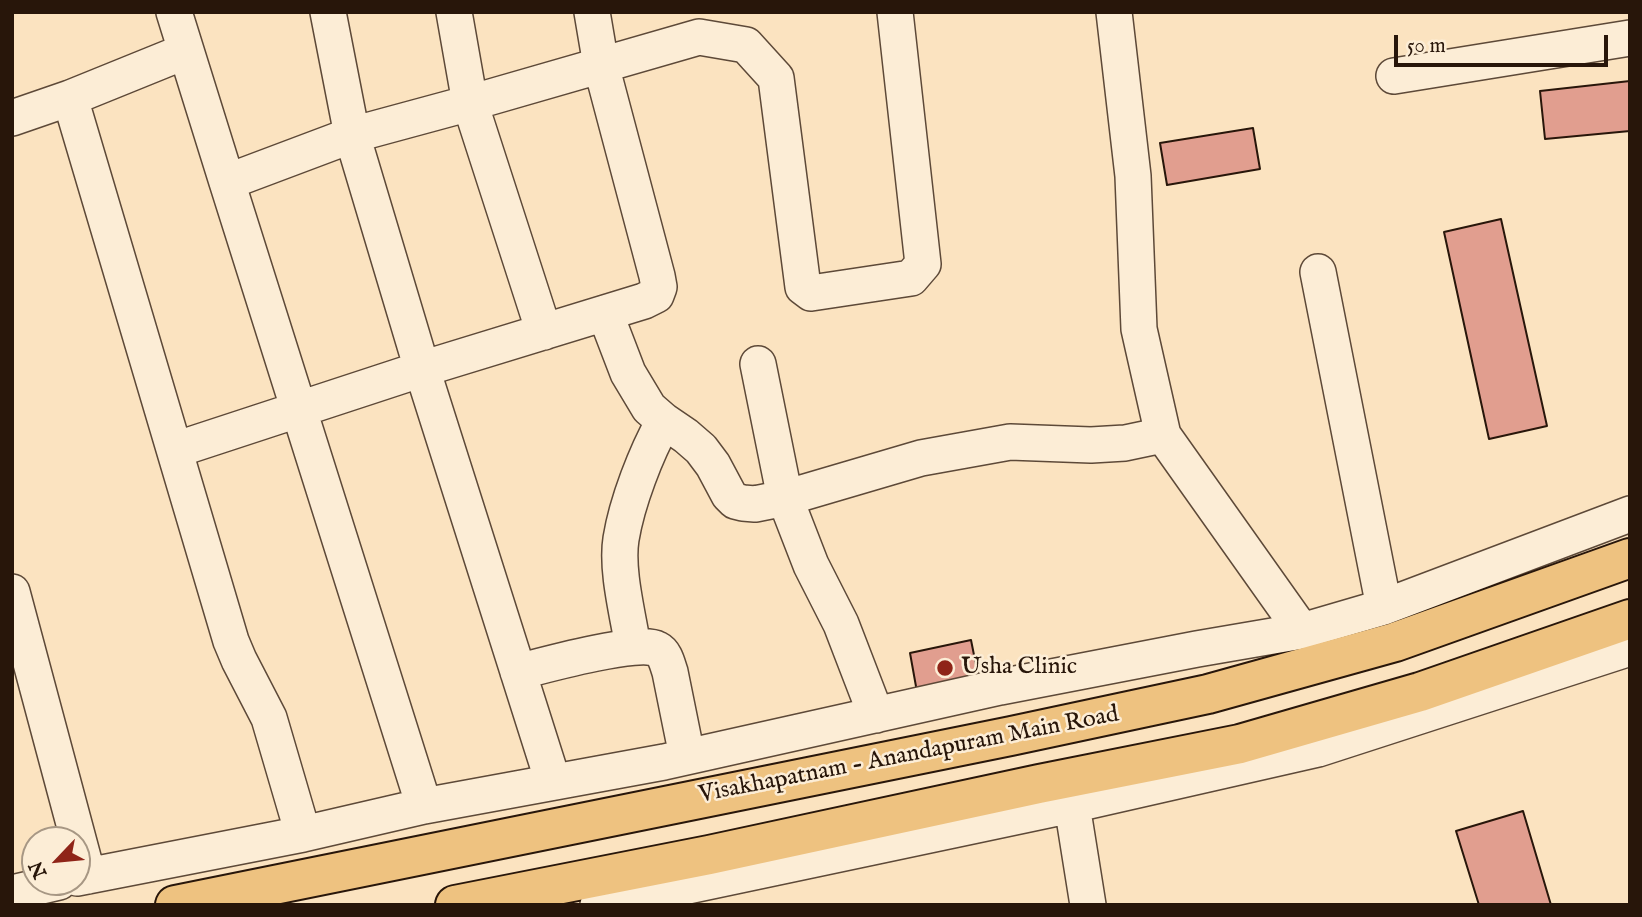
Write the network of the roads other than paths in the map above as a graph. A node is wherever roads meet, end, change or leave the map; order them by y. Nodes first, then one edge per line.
1 (174, 12) edge
2 (328, 12) edge
3 (454, 12) edge
4 (592, 12) edge
5 (895, 12) edge
6 (1114, 12) edge
7 (1630, 38) edge
8 (186, 51) junction
9 (601, 65) junction
10 (1394, 76) dead end
11 (70, 98) junction
12 (470, 103) junction
13 (12, 118) edge
14 (352, 135) junction
15 (227, 183) junction
16 (1318, 272) dead end
17 (609, 321) junction
18 (544, 332) junction
19 (758, 364) dead end
20 (422, 369) junction
21 (299, 410) junction
22 (664, 421) junction
23 (1163, 435) junction
24 (174, 450) junction
25 (785, 498) junction
26 (1630, 514) edge
27 (1630, 558) edge
28 (12, 592) edge
29 (1384, 607) junction
30 (1630, 620) edge
31 (1302, 631) junction
32 (633, 647) junction
33 (1630, 648) edge
34 (518, 672) junction
35 (876, 715) junction
36 (687, 756) junction
37 (551, 782) junction
38 (1072, 805) junction
39 (424, 806) junction
40 (63, 826) edge
41 (303, 834) junction
42 (91, 876) edge
43 (175, 905) edge
44 (456, 905) edge
45 (598, 905) edge
46 (1088, 905) edge

1 - 8 street
2 - 14 street
3 - 12 street
4 - 9 street
5 - 9 street
6 - 23 street
7 - 10 street
8 - 11 street
8 - 15 street
9 - 12 street
9 - 17 street
11 - 13 street
11 - 24 street
12 - 14 street
12 - 18 street
14 - 15 street
14 - 20 street
15 - 21 street
16 - 29 street
17 - 18 street
17 - 22 street
18 - 20 street
19 - 25 street
20 - 21 street
20 - 34 street
21 - 24 street
21 - 39 street
22 - 25 street
22 - 32 street
23 - 25 street
23 - 31 street
24 - 41 street
25 - 35 street
26 - 29 street
27 - 43 main road, Visakhapatnam - Anandapuram Main Road
28 - 40 street
29 - 31 street
30 - 44 main road
31 - 35 street
32 - 34 street
32 - 36 street
33 - 38 street
34 - 37 street
35 - 36 street
36 - 37 street
37 - 39 street
38 - 45 street
38 - 46 street
39 - 41 street
41 - 42 street

